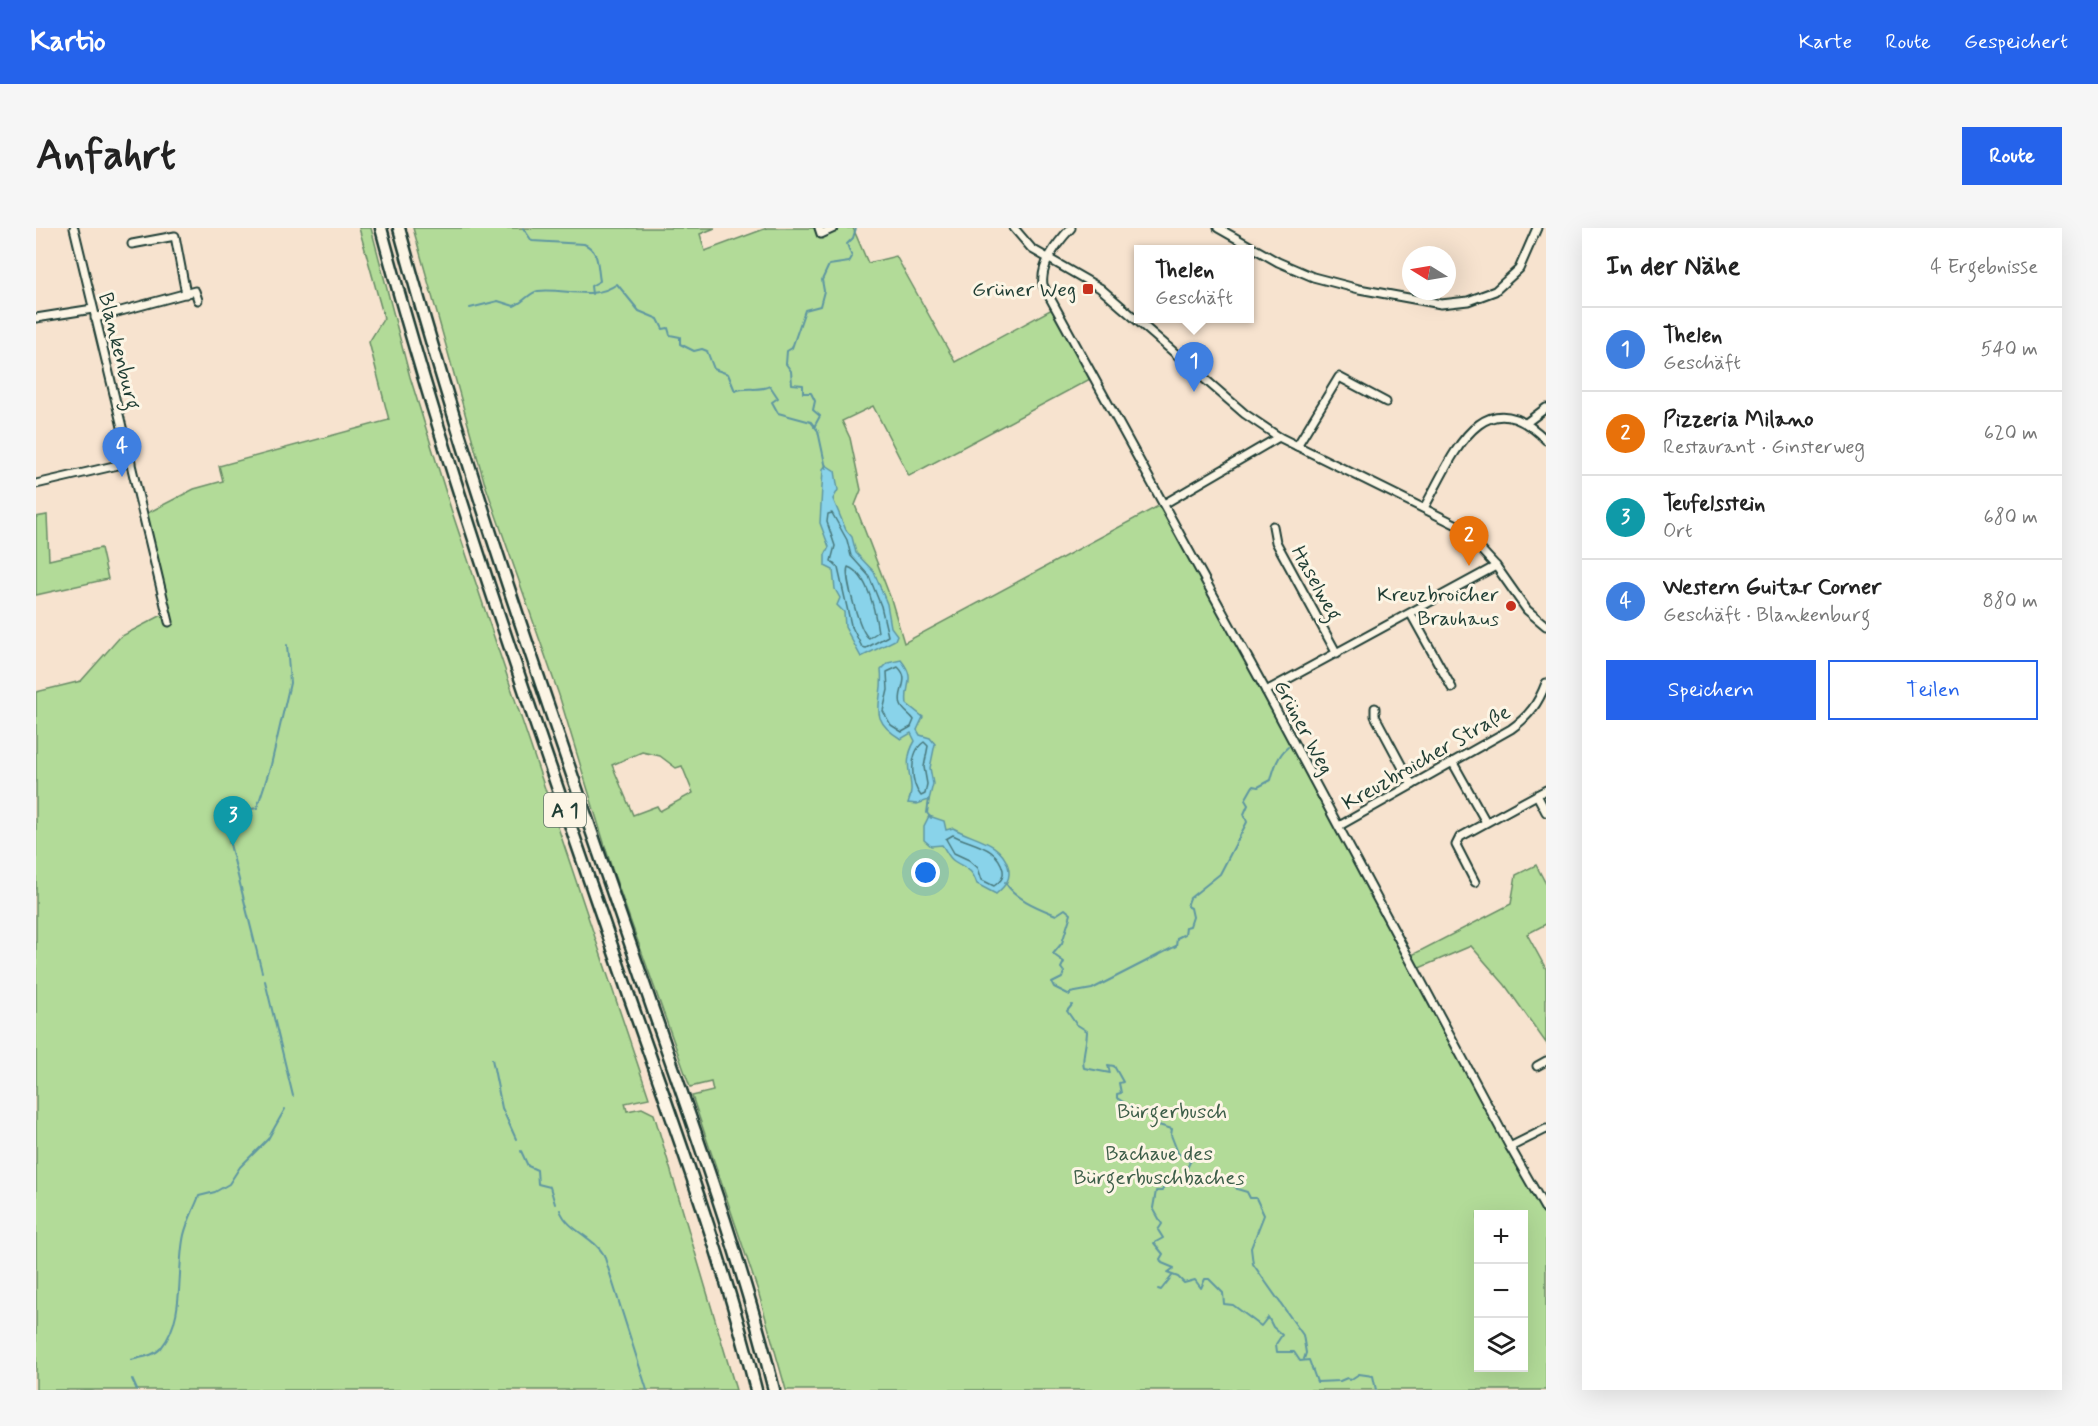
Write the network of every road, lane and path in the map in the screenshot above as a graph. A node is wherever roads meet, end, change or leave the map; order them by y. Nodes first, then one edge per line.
1 (74, 228) edge
2 (381, 228) edge
3 (399, 228) edge
4 (819, 228) edge
5 (834, 228) edge
6 (1014, 228) edge
7 (1071, 228) edge
8 (1218, 228) edge
9 (1537, 228) edge
10 (132, 244) dead end
11 (1248, 245) edge
12 (1254, 248) edge
13 (1049, 259) junction
14 (186, 294) junction
15 (198, 300) dead end
16 (93, 309) junction
17 (36, 318) edge
18 (95, 318) junction
19 (1134, 318) edge
20 (1140, 323) edge
21 (1386, 402) dead end
22 (1546, 408) edge
23 (1526, 423) junction
24 (1279, 437) junction
25 (1546, 440) edge
26 (1297, 446) junction
27 (131, 462) junction
28 (36, 484) edge
29 (1164, 504) junction
30 (1424, 508) junction
31 (1274, 526) dead end
32 (1496, 566) junction
33 (1411, 614) junction
34 (169, 622) dead end
35 (1546, 626) edge
36 (1337, 654) junction
37 (1546, 683) edge
38 (1452, 688) dead end
39 (1266, 691) junction
40 (1375, 708) dead end
41 (1453, 763) junction
42 (1412, 785) junction
43 (1546, 790) edge
44 (1537, 795) junction
45 (1546, 812) edge
46 (1486, 822) junction
47 (1339, 826) junction
48 (1475, 882) dead end
49 (1546, 1061) edge
50 (1537, 1066) dead end
51 (1546, 1129) edge
52 (1510, 1147) junction
53 (1546, 1210) edge
54 (756, 1390) edge
55 (774, 1390) edge

1 - 16 street, Blankenburg
2 - 54 highway, A 1
3 - 55 highway, A 1
4 - 5 street
6 - 13 street
7 - 13 street
8 - 11 street
9 - 12 street
10 - 14 street
13 - 19 street
13 - 29 street, Grüner Weg
14 - 15 street
14 - 18 street
16 - 17 street
16 - 18 street, Blankenburg
18 - 27 street, Blankenburg
20 - 24 street
21 - 26 street
22 - 23 street
23 - 25 street
23 - 30 street
24 - 26 street
24 - 29 street
26 - 30 street
27 - 28 street
27 - 34 street, Blankenburg
29 - 39 street, Grüner Weg
30 - 32 street
31 - 36 street, Haselweg
32 - 33 street
32 - 35 street
33 - 36 street
33 - 38 street
36 - 39 street
37 - 41 street, Kreuzbroicher Straße
39 - 47 street, Grüner Weg
40 - 42 street
41 - 42 street, Kreuzbroicher Straße
41 - 46 street
42 - 47 street, Kreuzbroicher Straße
43 - 44 street
44 - 45 street
44 - 46 street
46 - 48 street
47 - 52 street, Grüner Weg
49 - 50 street
51 - 52 street
52 - 53 street, Grüner Weg

